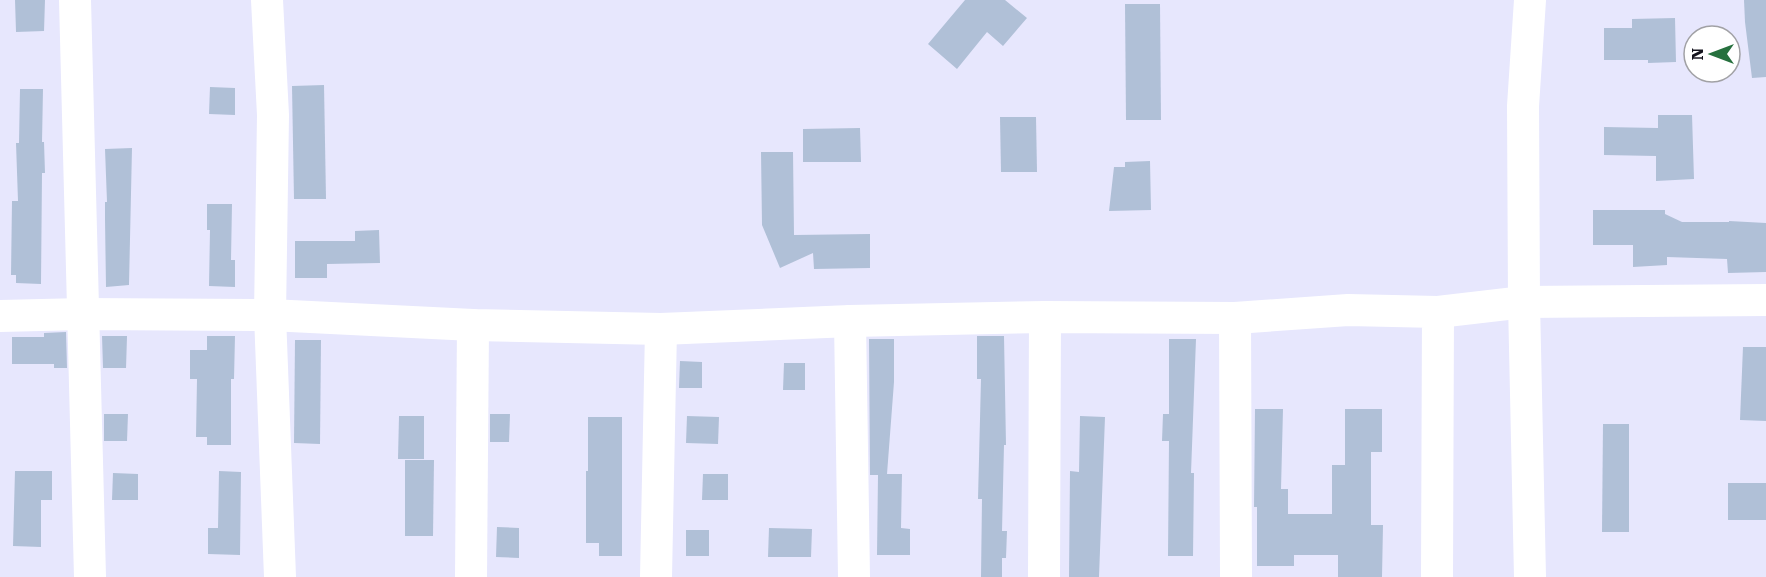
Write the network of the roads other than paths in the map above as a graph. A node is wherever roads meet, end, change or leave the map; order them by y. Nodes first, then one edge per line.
1 (75, 0) edge
2 (267, 0) edge
3 (1530, 0) edge
4 (1766, 300) edge
5 (1524, 302) junction
6 (1438, 312) junction
7 (83, 314) junction
8 (270, 315) junction
9 (0, 316) edge
10 (1044, 317) junction
11 (1235, 318) junction
12 (850, 321) junction
13 (473, 325) junction
14 (661, 329) junction
15 (90, 577) edge
16 (280, 577) edge
17 (471, 577) edge
18 (656, 577) edge
19 (854, 577) edge
20 (1044, 577) edge
21 (1236, 577) edge
22 (1437, 577) edge
23 (1530, 577) edge

1 - 7 street
2 - 8 street
3 - 5 street
4 - 5 street
5 - 6 street
5 - 23 street
6 - 11 street
6 - 22 street
7 - 8 street
7 - 9 street
7 - 15 street
8 - 13 street
8 - 16 street
10 - 11 street
10 - 12 street
10 - 20 street
11 - 21 street
12 - 14 street
12 - 19 street
13 - 14 street
13 - 17 street
14 - 18 street

